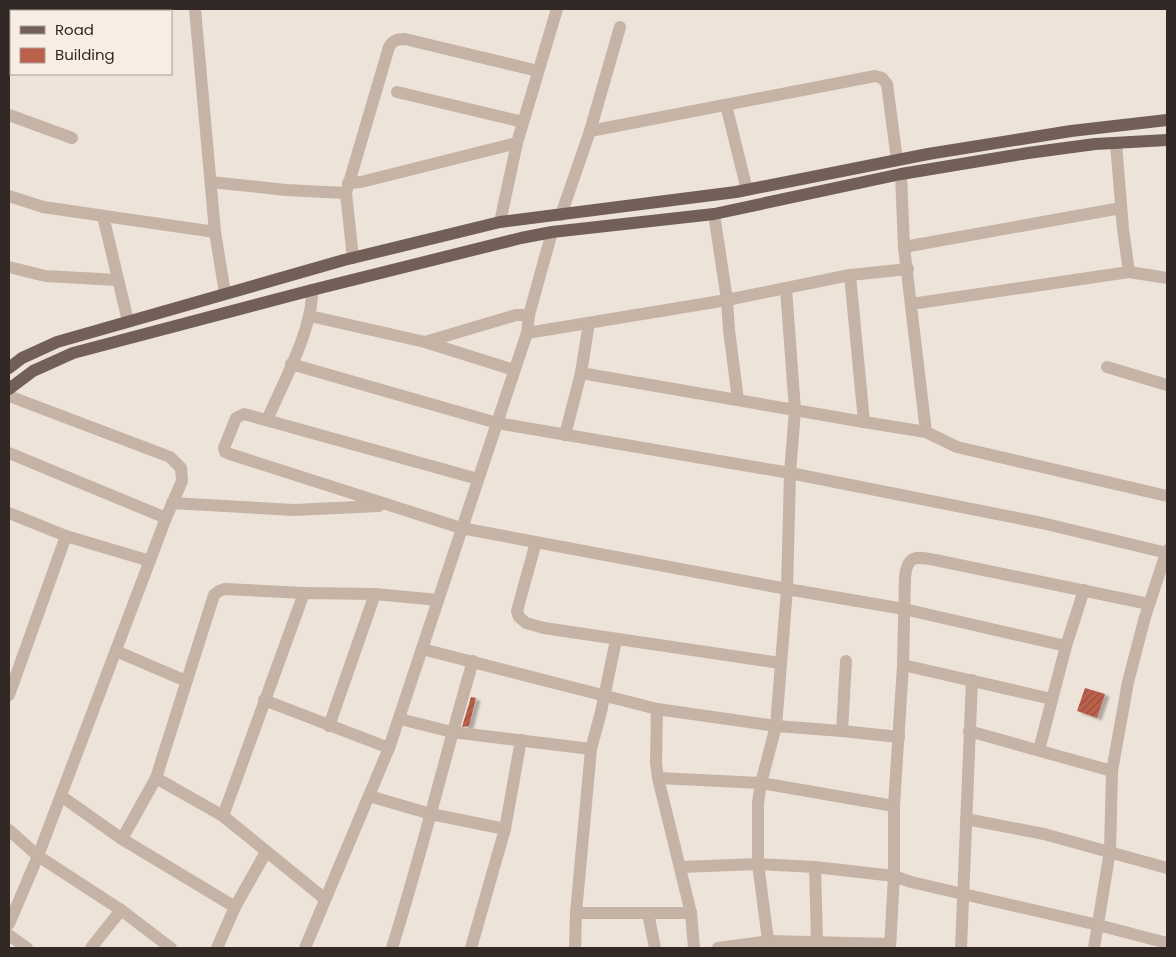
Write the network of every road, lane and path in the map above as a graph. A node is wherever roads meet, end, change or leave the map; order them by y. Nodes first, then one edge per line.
1 (195, 9) edge
2 (557, 9) edge
3 (620, 27) dead end
4 (538, 71) junction
5 (397, 92) dead end
6 (726, 104) junction
7 (9, 115) edge
8 (1167, 120) edge
9 (523, 122) junction
10 (590, 130) junction
11 (72, 138) dead end
12 (1167, 140) edge
13 (517, 143) junction
14 (1116, 143) junction
15 (897, 160) junction
16 (901, 174) junction
17 (210, 182) junction
18 (347, 188) junction
19 (747, 190) junction
20 (9, 196) edge
21 (1121, 208) junction
22 (714, 214) junction
23 (561, 215) junction
24 (103, 216) junction
25 (500, 222) junction
26 (215, 232) junction
27 (552, 232) junction
28 (904, 247) junction
29 (352, 258) junction
30 (9, 267) edge
31 (908, 269) junction
32 (1129, 272) junction
33 (850, 275) junction
34 (1167, 278) edge
35 (118, 280) junction
36 (786, 288) junction
37 (312, 290) junction
38 (225, 293) junction
39 (727, 300) junction
40 (912, 304) junction
41 (529, 315) junction
42 (310, 316) junction
43 (128, 321) junction
44 (589, 323) junction
45 (527, 333) junction
46 (425, 342) junction
47 (291, 364) junction
48 (1107, 367) dead end
49 (9, 368) edge
50 (514, 370) junction
51 (581, 374) junction
52 (1167, 385) edge
53 (9, 389) edge
54 (9, 396) edge
55 (738, 400) junction
56 (795, 410) junction
57 (267, 420) junction
58 (864, 422) junction
59 (497, 423) junction
60 (926, 432) junction
61 (565, 435) junction
62 (9, 454) edge
63 (790, 473) junction
64 (478, 479) junction
65 (1167, 496) edge
66 (172, 503) junction
67 (389, 506) junction
68 (9, 513) edge
69 (166, 518) junction
70 (462, 528) junction
71 (66, 536) junction
72 (536, 542) junction
73 (1166, 559) edge
74 (150, 562) junction
75 (787, 589) junction
76 (1084, 590) junction
77 (304, 593) junction
78 (375, 594) junction
79 (438, 600) junction
80 (1149, 604) junction
81 (904, 608) junction
82 (616, 640) junction
83 (1066, 646) junction
84 (422, 649) junction
85 (116, 651) junction
86 (473, 661) junction
87 (846, 661) dead end
88 (780, 663) junction
89 (902, 665) junction
90 (972, 680) junction
91 (186, 681) junction
92 (9, 695) edge
93 (604, 696) junction
94 (1052, 699) junction
95 (264, 700) junction
96 (657, 709) junction
97 (400, 719) junction
98 (329, 726) junction
99 (776, 726) junction
100 (842, 730) junction
101 (969, 731) junction
102 (452, 732) junction
103 (899, 737) junction
104 (521, 740) junction
105 (389, 748) junction
106 (591, 749) junction
107 (1039, 750) junction
108 (1112, 771) junction
109 (156, 778) junction
110 (658, 778) junction
111 (761, 783) junction
112 (61, 796) junction
113 (369, 796) junction
114 (894, 806) junction
115 (431, 814) junction
116 (223, 816) junction
117 (966, 820) junction
118 (505, 829) junction
119 (9, 830) edge
120 (122, 839) junction
121 (1110, 851) junction
122 (266, 852) junction
123 (38, 856) junction
124 (758, 864) junction
125 (815, 866) junction
126 (681, 867) junction
127 (1167, 868) edge
128 (894, 876) junction
129 (964, 895) junction
130 (325, 899) junction
131 (235, 907) junction
132 (121, 910) junction
133 (576, 913) junction
134 (648, 913) junction
135 (691, 914) junction
136 (9, 924) edge
137 (1098, 924) junction
138 (9, 935) edge
139 (817, 941) junction
140 (769, 944) edge
141 (1166, 945) edge
142 (890, 946) edge
143 (27, 948) edge
144 (91, 948) edge
145 (171, 948) edge
146 (218, 948) edge
147 (305, 948) edge
148 (392, 948) edge
149 (471, 948) edge
150 (575, 948) edge
151 (655, 948) edge
152 (694, 948) edge
153 (718, 948) edge
154 (961, 948) edge
155 (1094, 948) edge

1 - 17 street
2 - 4 street
3 - 10 street
4 - 9 street
4 - 18 street
5 - 9 street
6 - 10 street
6 - 15 street
6 - 19 street
7 - 11 street
8 - 15 main road
9 - 13 street
10 - 23 street
12 - 14 main road
13 - 18 street
13 - 25 street
14 - 16 main road
14 - 21 street
15 - 19 main road
16 - 22 main road
16 - 28 street
17 - 18 street
17 - 26 street
18 - 29 street
19 - 23 main road
20 - 24 street
21 - 28 street
21 - 32 street
22 - 27 main road
22 - 39 street
23 - 25 main road
24 - 26 street
24 - 35 street
25 - 29 main road
26 - 38 street
27 - 37 main road
27 - 41 street
28 - 31 street
29 - 38 main road
30 - 35 street
31 - 33 street
31 - 40 street
32 - 34 street
32 - 40 street
33 - 36 street
33 - 58 street
35 - 43 street
36 - 39 street
36 - 56 street
37 - 42 street
37 - 53 main road
38 - 43 main road
39 - 44 street
39 - 55 street
40 - 60 street
41 - 45 street
41 - 46 street
42 - 46 street
42 - 47 street
43 - 49 main road
44 - 45 street
44 - 51 street
45 - 50 street
46 - 50 street
47 - 57 street
47 - 59 street
48 - 52 street
50 - 59 street
51 - 55 street
51 - 61 street
54 - 66 street
55 - 56 street
56 - 58 street
56 - 63 street
57 - 64 street
57 - 67 street
58 - 60 street
59 - 61 street
59 - 64 street
60 - 65 street
61 - 63 street
62 - 69 street
63 - 73 street
63 - 75 street
64 - 70 street
66 - 67 street
66 - 69 street
67 - 70 street
68 - 71 street
69 - 74 street
70 - 72 street
70 - 79 street
71 - 74 street
71 - 92 street
72 - 75 street
72 - 82 street
73 - 80 street
74 - 85 street
75 - 81 street
75 - 88 street
76 - 80 street
76 - 81 street
76 - 83 street
77 - 78 street
77 - 91 street
77 - 95 street
78 - 79 street
78 - 98 street
79 - 84 street
80 - 108 street
81 - 83 street
81 - 89 street
82 - 88 street
82 - 93 street
83 - 94 street
84 - 86 street
84 - 97 street
85 - 91 street
85 - 112 street
86 - 93 street
86 - 102 street
87 - 100 street
88 - 99 street
89 - 90 street
89 - 103 street
90 - 94 street
90 - 101 street
91 - 109 street
93 - 96 street
93 - 106 street
94 - 107 street
95 - 98 street
95 - 116 street
96 - 99 street
96 - 110 street
97 - 102 street
97 - 105 street
98 - 105 street
99 - 100 street
99 - 111 street
100 - 103 street
101 - 107 street
101 - 117 street
102 - 104 street
102 - 115 street
103 - 114 street
104 - 106 street
104 - 118 street
105 - 113 street
106 - 133 street
107 - 108 street
108 - 121 street
109 - 116 street
109 - 120 street
110 - 111 street
110 - 126 street
111 - 114 street
111 - 124 street
112 - 120 street
112 - 123 street
113 - 115 street
113 - 130 street
114 - 128 street
115 - 118 street
115 - 148 street
116 - 122 street
117 - 121 street
117 - 129 street
118 - 149 street
119 - 123 street
120 - 131 street
121 - 127 street
121 - 137 street
122 - 130 street
122 - 131 street
123 - 132 street
123 - 136 street
124 - 125 street
124 - 126 street
124 - 140 street
125 - 128 street
125 - 139 street
126 - 135 street
128 - 129 street
128 - 142 street
129 - 137 street
129 - 154 street
130 - 147 street
131 - 146 street
132 - 144 street
132 - 145 street
133 - 134 street
133 - 150 street
134 - 135 street
134 - 151 street
135 - 152 street
137 - 141 street
137 - 155 street
138 - 143 street
139 - 140 street
139 - 142 street
140 - 153 street

